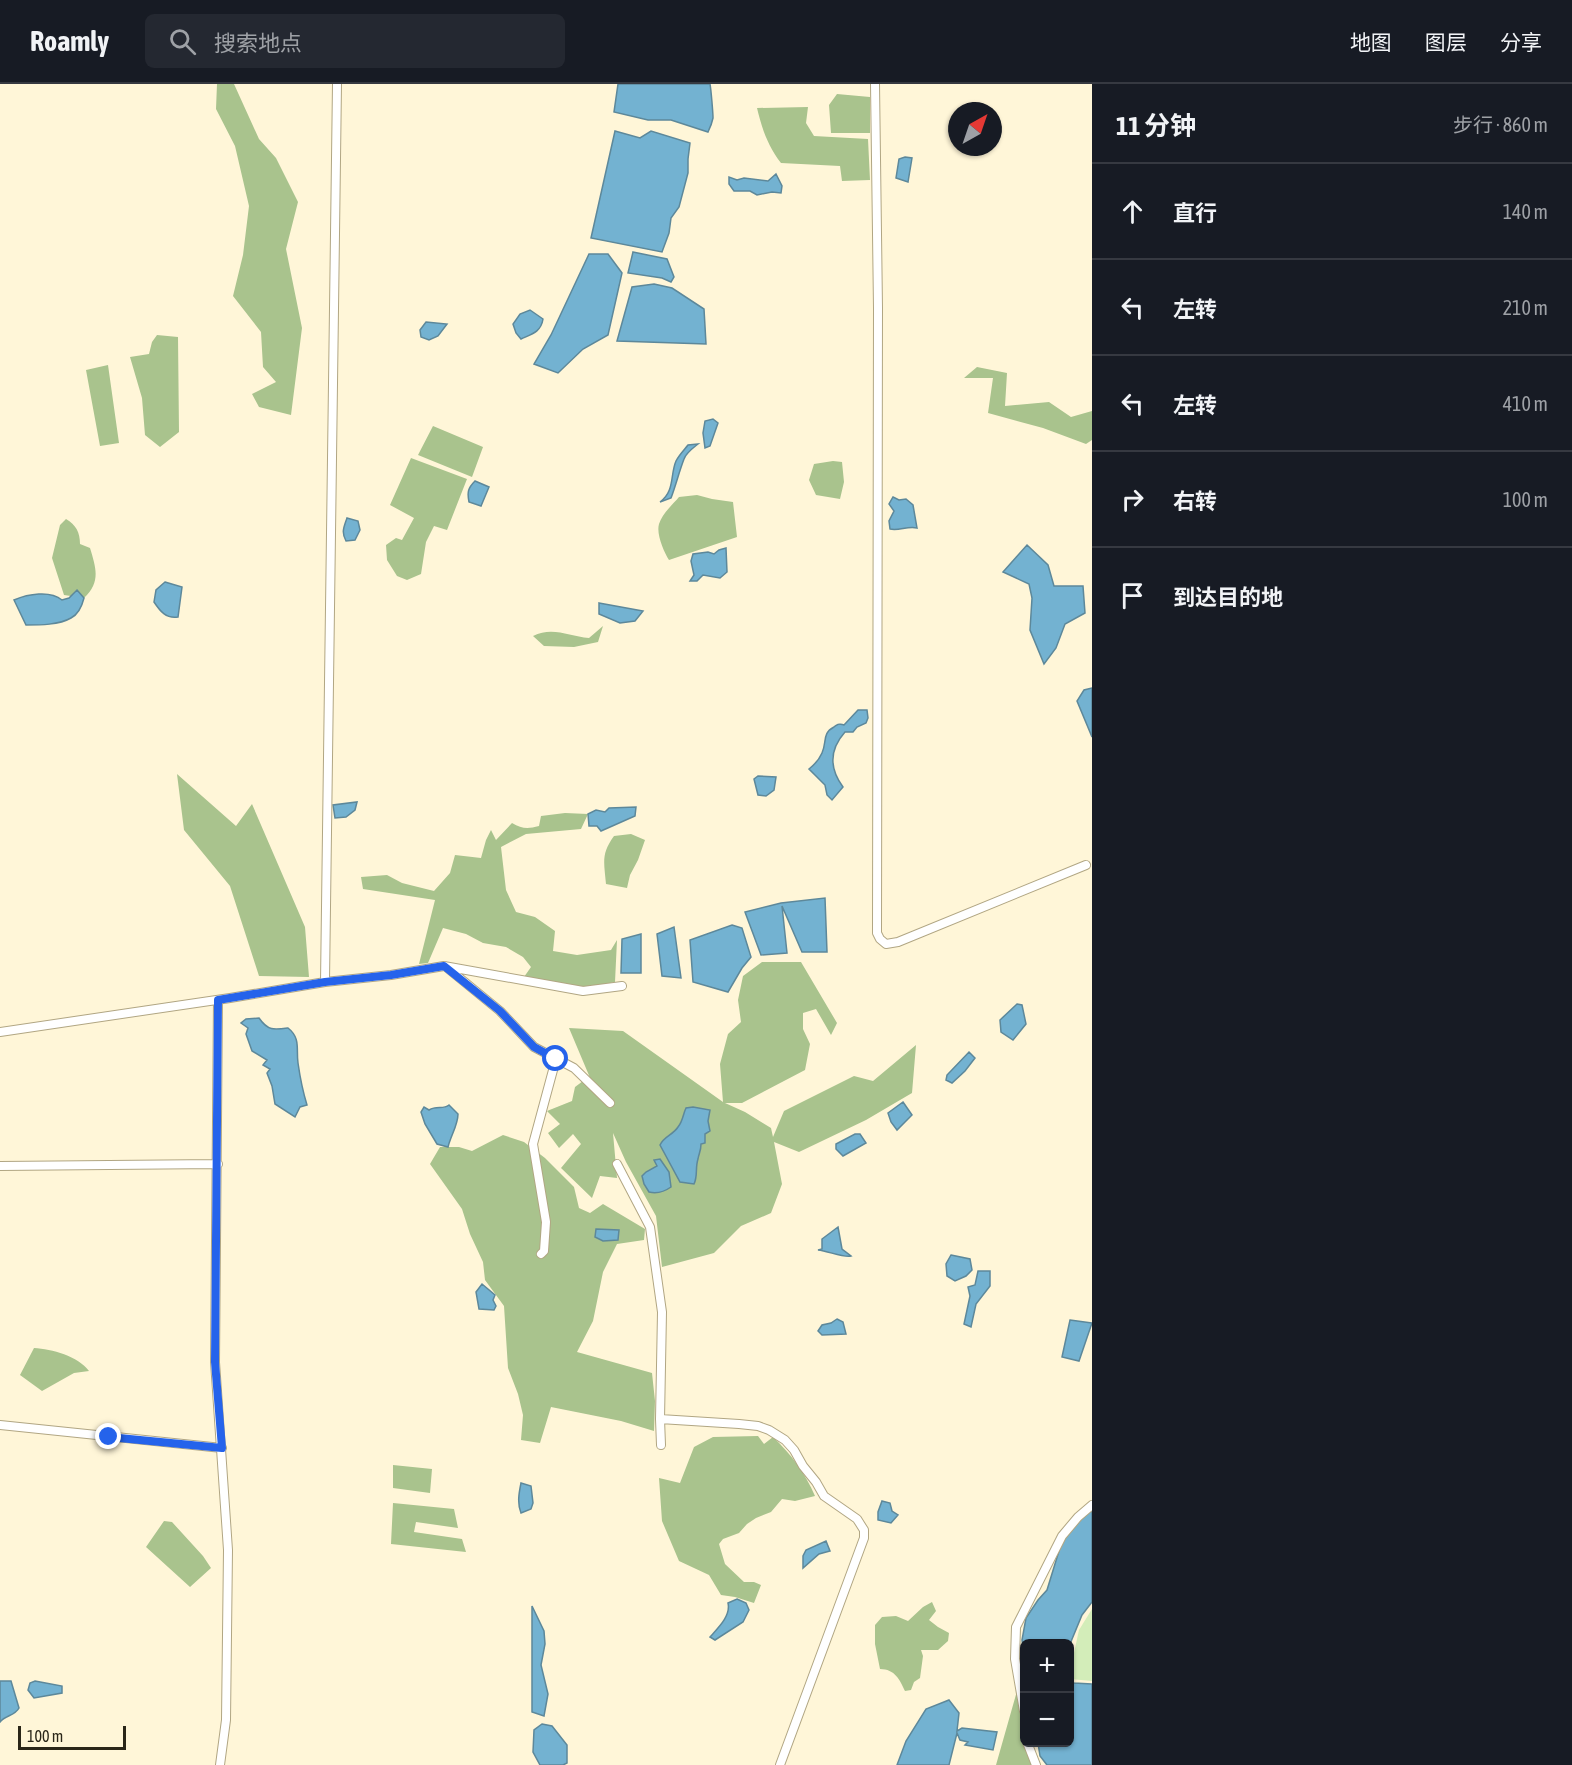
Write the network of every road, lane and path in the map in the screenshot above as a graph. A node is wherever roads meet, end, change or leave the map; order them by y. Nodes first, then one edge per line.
1 (337, 84) edge
2 (875, 84) edge
3 (1086, 865) dead end
4 (444, 966) junction
5 (325, 982) junction
6 (622, 986) dead end
7 (218, 1000) junction
8 (0, 1032) edge
9 (556, 1059) junction
10 (610, 1103) dead end
11 (218, 1164) junction
12 (617, 1164) dead end
13 (0, 1166) edge
14 (541, 1254) dead end
15 (660, 1419) junction
16 (0, 1425) edge
17 (661, 1445) dead end
18 (222, 1448) junction
19 (1092, 1505) edge
20 (1021, 1693) edge
21 (1029, 1747) edge
22 (220, 1765) edge
23 (780, 1765) edge
24 (1036, 1765) edge

1 - 5 street
2 - 3 street
4 - 5 street
4 - 6 street
4 - 9 street
5 - 7 street
7 - 8 street
7 - 11 street
9 - 10 street
9 - 14 street
11 - 13 street
11 - 18 street
12 - 15 street
15 - 17 street
15 - 23 street
16 - 18 street
18 - 22 street
19 - 20 street
21 - 24 street

